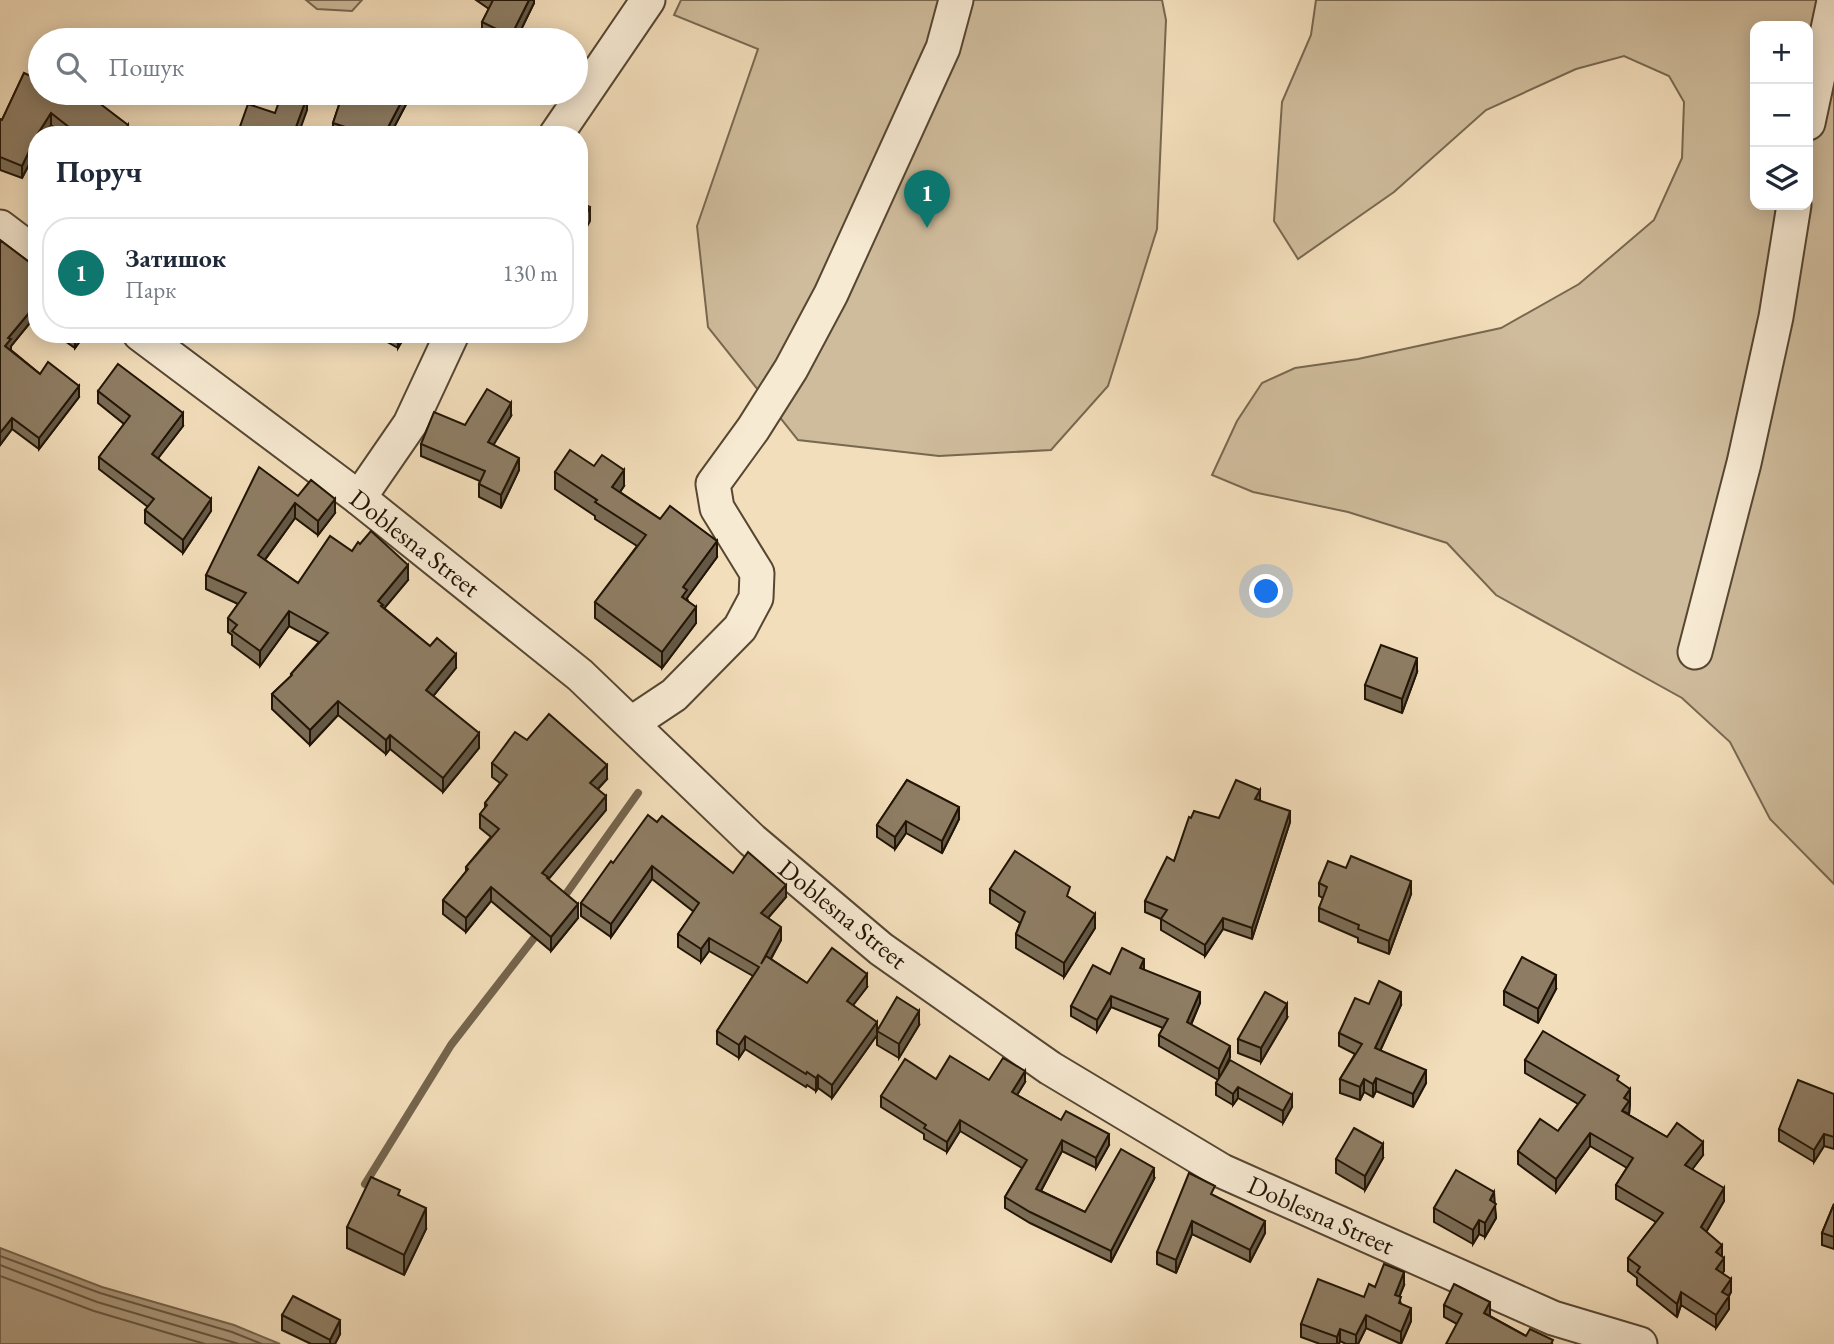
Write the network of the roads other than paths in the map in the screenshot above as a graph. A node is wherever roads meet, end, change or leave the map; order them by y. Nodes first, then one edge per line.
1 (648, 0) edge
2 (956, 0) edge
3 (1834, 1) edge
4 (588, 88) edge
5 (1813, 100) edge
6 (576, 105) edge
7 (562, 126) edge
8 (1793, 210) edge
9 (0, 227) edge
10 (28, 248) edge
11 (152, 343) edge
12 (448, 343) edge
13 (359, 498) junction
14 (1695, 652) dead end
15 (632, 723) junction
16 (1640, 1344) edge

1 - 4 street
2 - 15 street
3 - 5 street
6 - 7 street
8 - 14 street
9 - 10 street
11 - 13 street, Doblesna Street
12 - 13 street
13 - 15 street, Doblesna Street
15 - 16 street, Doblesna Street

